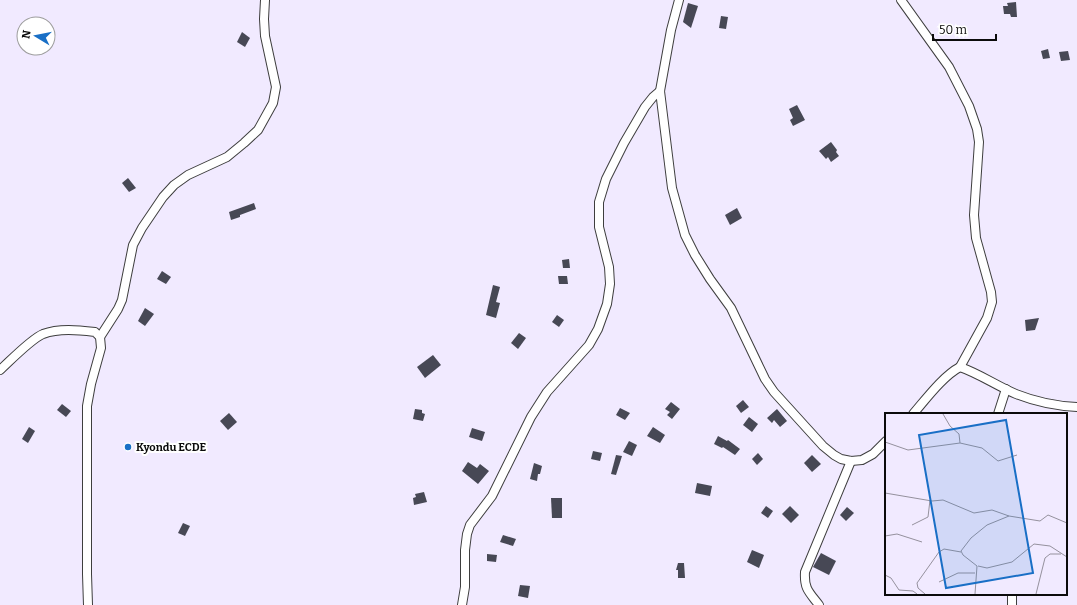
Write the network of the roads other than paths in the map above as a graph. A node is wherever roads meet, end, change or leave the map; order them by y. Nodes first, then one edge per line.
1 (265, 0) edge
2 (679, 0) edge
3 (901, 0) edge
4 (660, 91) junction
5 (100, 337) junction
6 (960, 366) junction
7 (0, 370) edge
8 (1006, 389) junction
9 (1077, 407) edge
10 (914, 413) edge
11 (998, 413) edge
12 (885, 442) edge
13 (851, 461) junction
14 (88, 605) edge
15 (462, 605) edge
16 (819, 605) edge

1 - 5 street
2 - 4 street
3 - 6 street
4 - 13 street
4 - 15 street
5 - 7 street
5 - 14 street
6 - 8 street
6 - 10 street
8 - 9 street
8 - 11 street
12 - 13 street
13 - 16 street

